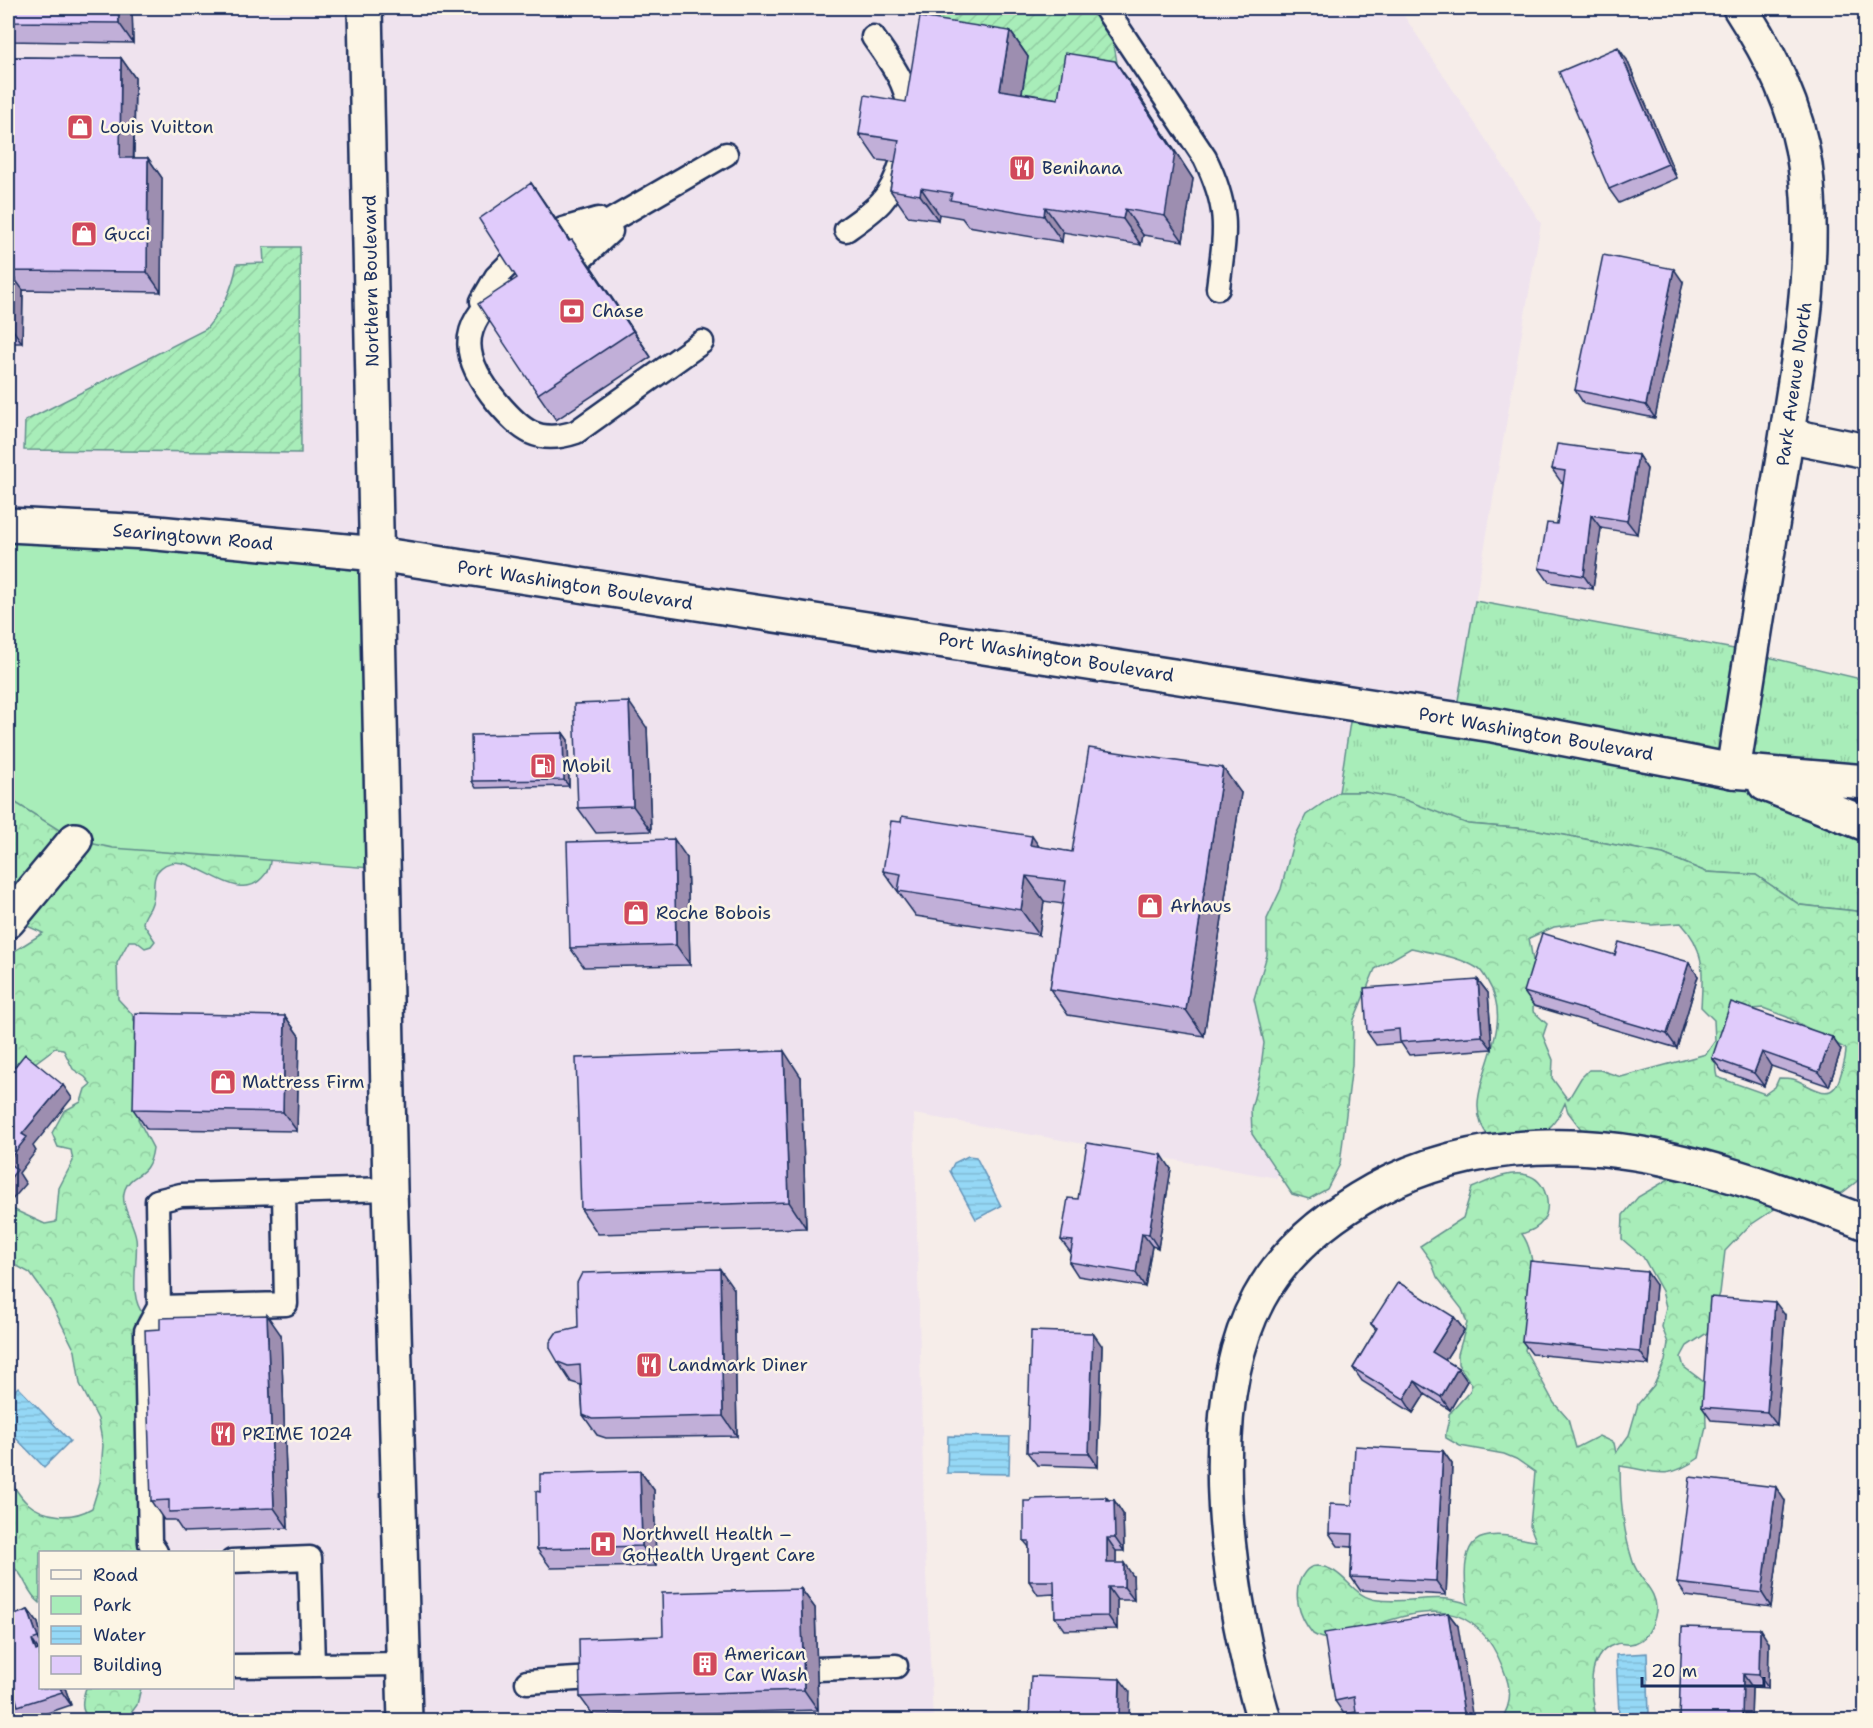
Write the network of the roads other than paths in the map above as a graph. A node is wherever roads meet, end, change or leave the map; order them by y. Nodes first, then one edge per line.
1 (365, 8) edge
2 (1106, 8) edge
3 (1740, 8) edge
4 (873, 38) dead end
5 (908, 124) edge
6 (726, 154) dead end
7 (901, 164) edge
8 (846, 230) dead end
9 (572, 244) edge
10 (1218, 288) dead end
11 (702, 342) dead end
12 (471, 364) junction
13 (1786, 435) junction
14 (1866, 451) edge
15 (8, 525) edge
16 (377, 554) junction
17 (1732, 771) junction
18 (1866, 782) edge
19 (1866, 824) edge
20 (75, 840) dead end
21 (8, 921) edge
22 (390, 1189) junction
23 (284, 1193) junction
24 (1866, 1223) edge
25 (159, 1307) junction
26 (155, 1551) edge
27 (234, 1561) edge
28 (403, 1664) junction
29 (313, 1665) junction
30 (234, 1666) edge
31 (896, 1666) dead end
32 (817, 1669) dead end
33 (593, 1678) edge
34 (526, 1682) dead end
35 (405, 1720) edge
36 (1264, 1720) edge

1 - 16 main road, Northern Boulevard
2 - 10 lane
3 - 13 main road, Park Avenue North
4 - 5 lane
6 - 9 lane
7 - 8 lane
11 - 12 lane
12 - 12 lane
13 - 14 main road
13 - 17 main road, Park Avenue North
15 - 16 main road, Searingtown Road
16 - 17 main road, Port Washington Boulevard
16 - 22 main road, Northern Boulevard
17 - 18 main road, Port Washington Boulevard
17 - 19 main road, Port Washington Boulevard
20 - 21 main road
22 - 23 lane
22 - 28 main road, Northern Boulevard
23 - 25 lane
23 - 25 lane
24 - 36 main road
25 - 26 lane
27 - 29 lane
28 - 29 lane
28 - 35 main road, Northern Boulevard
29 - 30 lane
31 - 32 lane
33 - 34 lane

